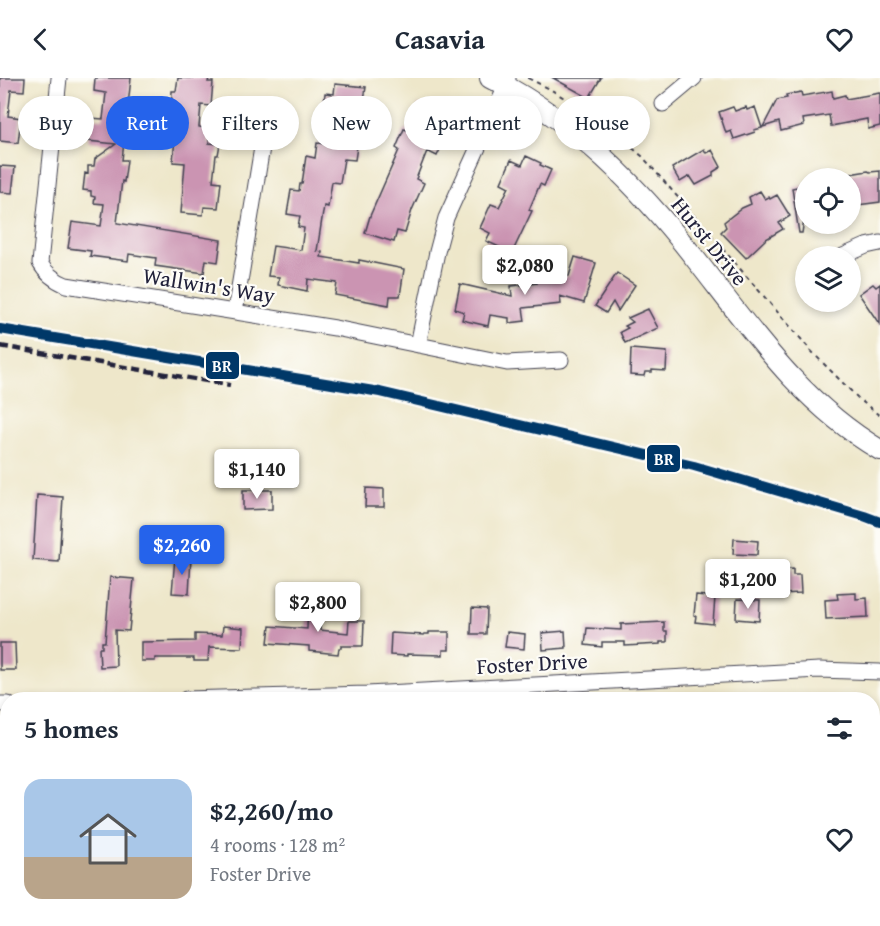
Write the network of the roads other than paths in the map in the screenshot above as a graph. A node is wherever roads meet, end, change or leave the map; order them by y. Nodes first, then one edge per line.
1 (59, 78) edge
2 (694, 78) edge
3 (501, 81) edge
4 (663, 104) dead end
5 (262, 150) edge
6 (880, 243) edge
7 (861, 248) edge
8 (235, 312) junction
9 (418, 345) junction
10 (561, 360) dead end
11 (880, 450) edge
12 (880, 672) edge
13 (405, 692) edge

1 - 8 street, Wallwin's Way
2 - 4 street
3 - 9 street
3 - 11 street, Hurst Drive
5 - 8 street
6 - 7 street
8 - 9 street, Wallwin's Way
9 - 10 street, Wallwin's Way
12 - 13 street, Foster Drive

